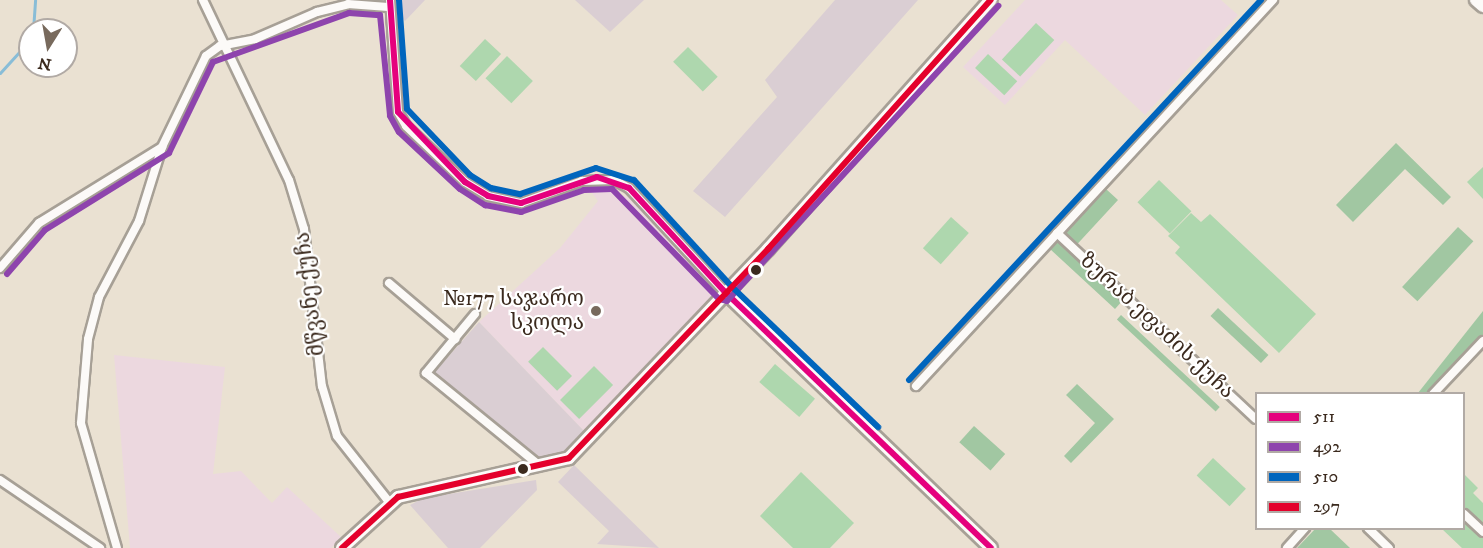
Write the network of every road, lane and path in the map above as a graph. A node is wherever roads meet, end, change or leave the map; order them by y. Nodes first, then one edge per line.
1 (203, 0) edge
2 (991, 0) edge
3 (1273, 0) edge
4 (1476, 0) edge
5 (389, 3) edge
6 (1483, 6) edge
7 (220, 46) junction
8 (162, 147) junction
9 (1057, 233) junction
10 (0, 268) edge
11 (389, 283) dead end
12 (725, 292) junction
13 (475, 314) dead end
14 (455, 339) junction
15 (1483, 341) edge
16 (916, 386) dead end
17 (1434, 392) edge
18 (1255, 417) edge
19 (542, 468) junction
20 (0, 480) edge
21 (390, 503) junction
22 (1465, 515) edge
23 (1303, 530) edge
24 (1370, 530) edge
25 (1483, 532) edge
26 (99, 548) edge
27 (117, 548) edge
28 (342, 548) edge
29 (991, 548) edge
30 (1287, 548) edge
31 (1389, 548) edge

1 - 7 street, მწვანე ქუჩა
2 - 12 street
3 - 9 street
4 - 6 street
5 - 7 street
5 - 12 street
7 - 8 street
7 - 21 street, მწვანე ქუჩა
8 - 10 street
8 - 27 street
9 - 16 street
9 - 18 street, ზურაბ ეფაძის ქუჩა
11 - 14 street
12 - 19 street
12 - 29 street
13 - 14 street
14 - 19 street
15 - 17 street
19 - 21 street
20 - 26 street
21 - 28 street
22 - 25 street
23 - 30 street
24 - 31 street

